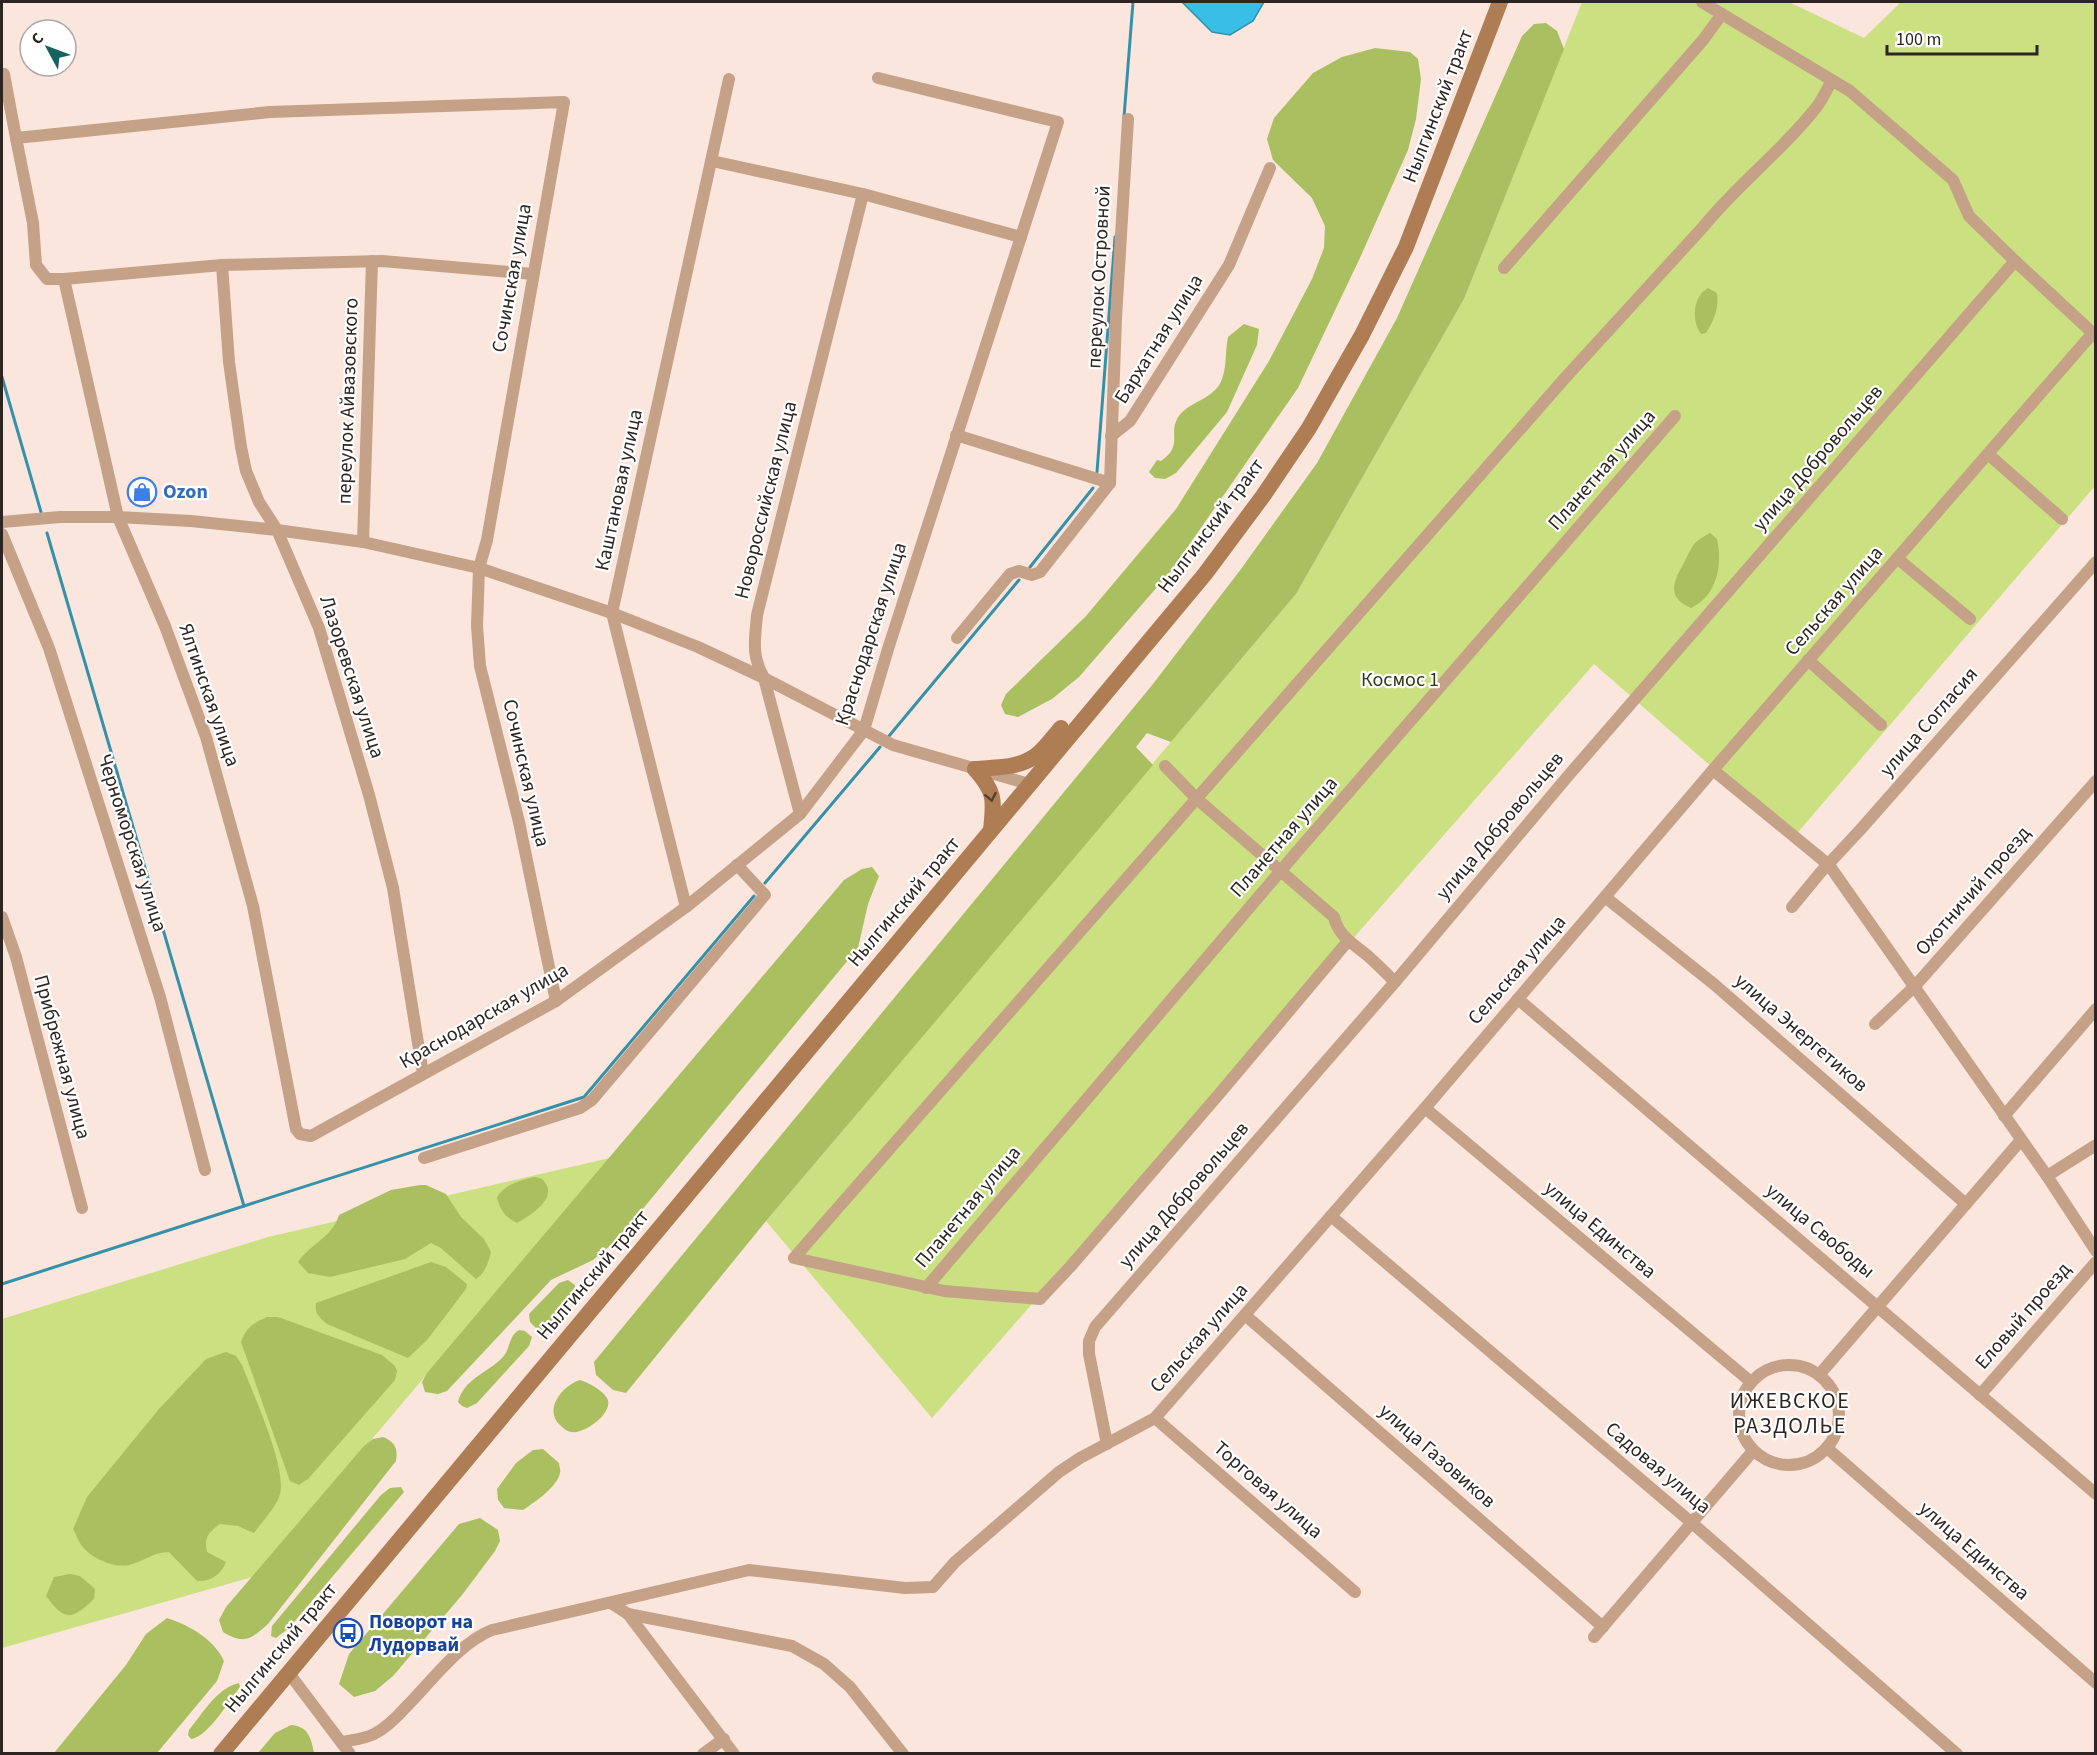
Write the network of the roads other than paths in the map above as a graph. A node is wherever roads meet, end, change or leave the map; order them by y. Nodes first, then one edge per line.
1 (1500, 2) edge
2 (1702, 2) edge
3 (1722, 14) junction
4 (4, 74) dead end
5 (878, 78) dead end
6 (729, 79) dead end
7 (1832, 81) junction
8 (1128, 119) dead end
9 (16, 138) junction
10 (712, 161) junction
11 (1270, 168) dead end
12 (863, 194) junction
13 (1021, 237) junction
14 (372, 261) junction
15 (2015, 261) junction
16 (222, 265) junction
17 (1504, 268) dead end
18 (533, 274) junction
19 (64, 279) junction
20 (2094, 335) edge
21 (1675, 416) dead end
22 (956, 435) junction
23 (1111, 436) junction
24 (1988, 454) junction
25 (1110, 483) junction
26 (118, 517) junction
27 (2062, 519) dead end
28 (2, 522) edge
29 (277, 530) junction
30 (2, 534) edge
31 (363, 542) junction
32 (1897, 558) junction
33 (2096, 562) edge
34 (479, 568) junction
35 (1188, 593) junction
36 (612, 612) junction
37 (1970, 619) dead end
38 (957, 638) dead end
39 (1808, 660) junction
40 (764, 678) junction
41 (1881, 725) dead end
42 (864, 730) junction
43 (1166, 766) dead end
44 (975, 769) junction
45 (1713, 770) junction
46 (2096, 781) edge
47 (1029, 784) junction
48 (1197, 799) junction
49 (800, 814) junction
50 (991, 830) junction
51 (737, 865) junction
52 (1829, 865) junction
53 (1281, 870) junction
54 (1605, 897) junction
55 (686, 907) junction
56 (1792, 907) dead end
57 (2, 917) edge
58 (1348, 940) junction
59 (1395, 982) junction
60 (1915, 986) junction
61 (1518, 999) junction
62 (556, 1001) junction
63 (2096, 1009) edge
64 (1875, 1024) dead end
65 (423, 1074) junction
66 (1425, 1108) junction
67 (2004, 1116) junction
68 (296, 1129) joint
69 (2021, 1140) junction
70 (2096, 1145) edge
71 (424, 1158) dead end
72 (205, 1170) dead end
73 (2047, 1176) junction
74 (1966, 1204) junction
75 (82, 1208) dead end
76 (1331, 1216) junction
77 (2096, 1251) edge
78 (2096, 1262) edge
79 (926, 1287) junction
80 (1878, 1306) junction
81 (1245, 1314) junction
82 (1819, 1375) junction
83 (1751, 1382) junction
84 (1980, 1395) junction
85 (1155, 1419) junction
86 (1107, 1444) junction
87 (1827, 1448) junction
88 (1753, 1451) junction
89 (2096, 1494) edge
90 (1692, 1523) junction
91 (1354, 1592) dead end
92 (611, 1603) junction
93 (628, 1614) junction
94 (1603, 1627) junction
95 (1594, 1637) dead end
96 (288, 1672) junction
97 (2096, 1683) edge
98 (724, 1739) junction
99 (342, 1742) junction
100 (221, 1754) edge
101 (350, 1754) edge
102 (703, 1754) edge
103 (735, 1754) edge
104 (903, 1754) edge
105 (1957, 1754) edge

1 - 35 main road, Нылгинский тракт
2 - 3 street
3 - 7 street
3 - 17 street
4 - 9 street
5 - 13 street, Краснодарская улица
6 - 10 street, Каштановая улица
7 - 15 street
7 - 48 street
8 - 23 street, переулок Островной
9 - 18 street, Сочинская улица
9 - 19 street
10 - 12 street
10 - 36 street, Каштановая улица
11 - 23 street, Бархатная улица
12 - 13 street
12 - 40 street, Новороссийская улица
13 - 22 street, Краснодарская улица
14 - 16 street
14 - 18 street
14 - 31 street, переулок Айвазовского
15 - 20 street
15 - 59 street, улица Добровольцев
16 - 19 street
16 - 29 street, Лазоревская улица
18 - 34 street, Сочинская улица
19 - 26 street, Ялтинская улица
20 - 24 street, Сельская улица
21 - 53 street, Планетная улица
22 - 25 street
22 - 42 street, Краснодарская улица
23 - 25 street
24 - 27 street
24 - 32 street, Сельская улица
25 - 38 street
26 - 28 street
26 - 29 street
26 - 68 street, Ялтинская улица
29 - 31 street
29 - 65 street, Лазоревская улица
30 - 72 street, Черноморская улица
31 - 34 street
32 - 37 street
32 - 39 street, Сельская улица
33 - 52 street, улица Согласия
34 - 36 street
34 - 62 street, Сочинская улица
35 - 44 main road
35 - 47 main road, Нылгинский тракт
36 - 40 street
36 - 55 street, Каштановая улица
39 - 41 street
39 - 45 street, Сельская улица
40 - 42 street
40 - 49 street, Новороссийская улица
42 - 44 street
42 - 49 street, Краснодарская улица
43 - 48 street
44 - 47 street
44 -> 50 main road
45 - 52 street
45 - 54 street, Сельская улица
46 - 60 street, Охотничий проезд
47 - 50 main road, Нылгинский тракт
48 - 53 street
48 - 79 street
49 - 51 street, Краснодарская улица
50 - 96 main road, Нылгинский тракт
51 - 55 street, Краснодарская улица
51 - 71 street
52 - 56 street, улица Согласия
52 - 60 street
53 - 58 street
53 - 79 street, Планетная улица
54 - 61 street, Сельская улица
54 - 74 street, улица Энергетиков
55 - 62 street, Краснодарская улица
57 - 75 street, Прибрежная улица
58 - 59 street
58 - 79 street
59 - 86 street, улица Добровольцев
60 - 64 street, Охотничий проезд
60 - 67 street
61 - 66 street, Сельская улица
61 - 80 street, улица Свободы
62 - 65 street, Краснодарская улица
63 - 67 street
65 - 68 street, Краснодарская улица
66 - 76 street, Сельская улица
66 - 83 street, улица Единства
67 - 69 street
69 - 73 street
69 - 74 street
70 - 73 street
73 - 77 street
74 - 80 street
76 - 81 street, Сельская улица
76 - 90 street, Садовая улица
78 - 84 street, Еловый проезд
80 - 82 street
80 - 84 street, улица Свободы
81 - 85 street, Сельская улица
81 - 94 street, улица Газовиков
82 - 83 street
82 - 87 street
83 - 88 street
84 - 89 street, улица Свободы
85 - 86 street, Сельская улица
85 - 91 street, Торговая улица
86 - 92 street, Сельская улица
87 - 88 street
87 - 97 street, улица Единства
88 - 90 street
90 - 94 street
90 - 105 street, Садовая улица
92 - 93 street
92 - 99 street
93 - 98 street
93 - 104 street
94 - 95 street
96 - 99 street
96 - 100 main road, Нылгинский тракт
98 - 102 street
98 - 103 street
99 - 101 street

